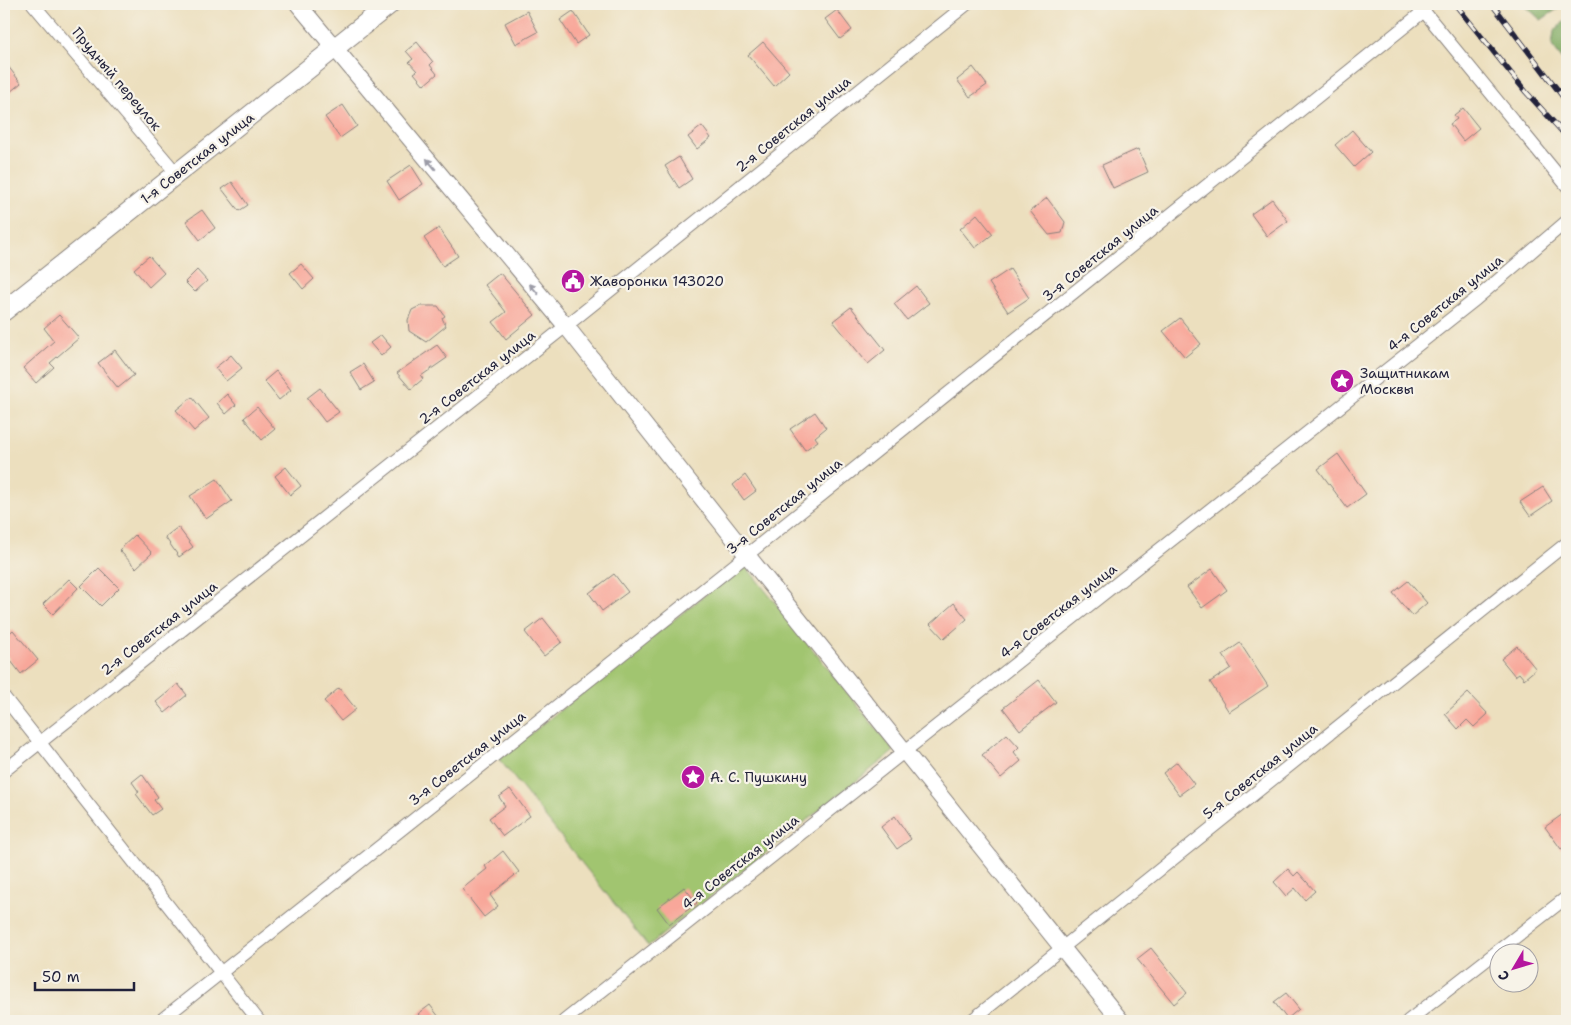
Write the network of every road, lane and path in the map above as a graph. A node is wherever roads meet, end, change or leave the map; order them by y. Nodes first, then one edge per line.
1 (33, 4) edge
2 (298, 4) edge
3 (390, 4) edge
4 (967, 4) edge
5 (1421, 8) edge
6 (335, 48) junction
7 (177, 174) junction
8 (1567, 186) edge
9 (1567, 221) edge
10 (4, 311) edge
11 (566, 326) junction
12 (1567, 543) edge
13 (747, 556) junction
14 (4, 697) edge
15 (40, 741) junction
16 (904, 751) junction
17 (4, 771) edge
18 (1567, 897) edge
19 (1063, 949) junction
20 (220, 973) junction
21 (160, 1021) edge
22 (259, 1021) edge
23 (564, 1021) edge
24 (971, 1021) edge
25 (1121, 1021) edge
26 (1408, 1021) edge

1 - 7 street, Прудный переулок
2 - 6 street
3 - 6 main road, 1-я Советская улица
4 - 11 street, 2-я Советская улица
5 - 8 street
5 - 13 street, 3-я Советская улица
6 - 7 main road, 1-я Советская улица
11 -> 6 street
7 - 10 main road, 1-я Советская улица
9 - 16 street, 4-я Советская улица
11 - 13 street
11 - 15 street, 2-я Советская улица
12 - 19 street, 5-я Советская улица
13 - 16 street
13 - 20 street, 3-я Советская улица
14 - 15 street
15 - 17 street, 2-я Советская улица
15 - 20 street
16 - 19 street
16 - 23 street, 4-я Советская улица
18 - 26 street
19 - 24 street, 5-я Советская улица
19 - 25 street
20 - 21 street, 3-я Советская улица
20 - 22 street

